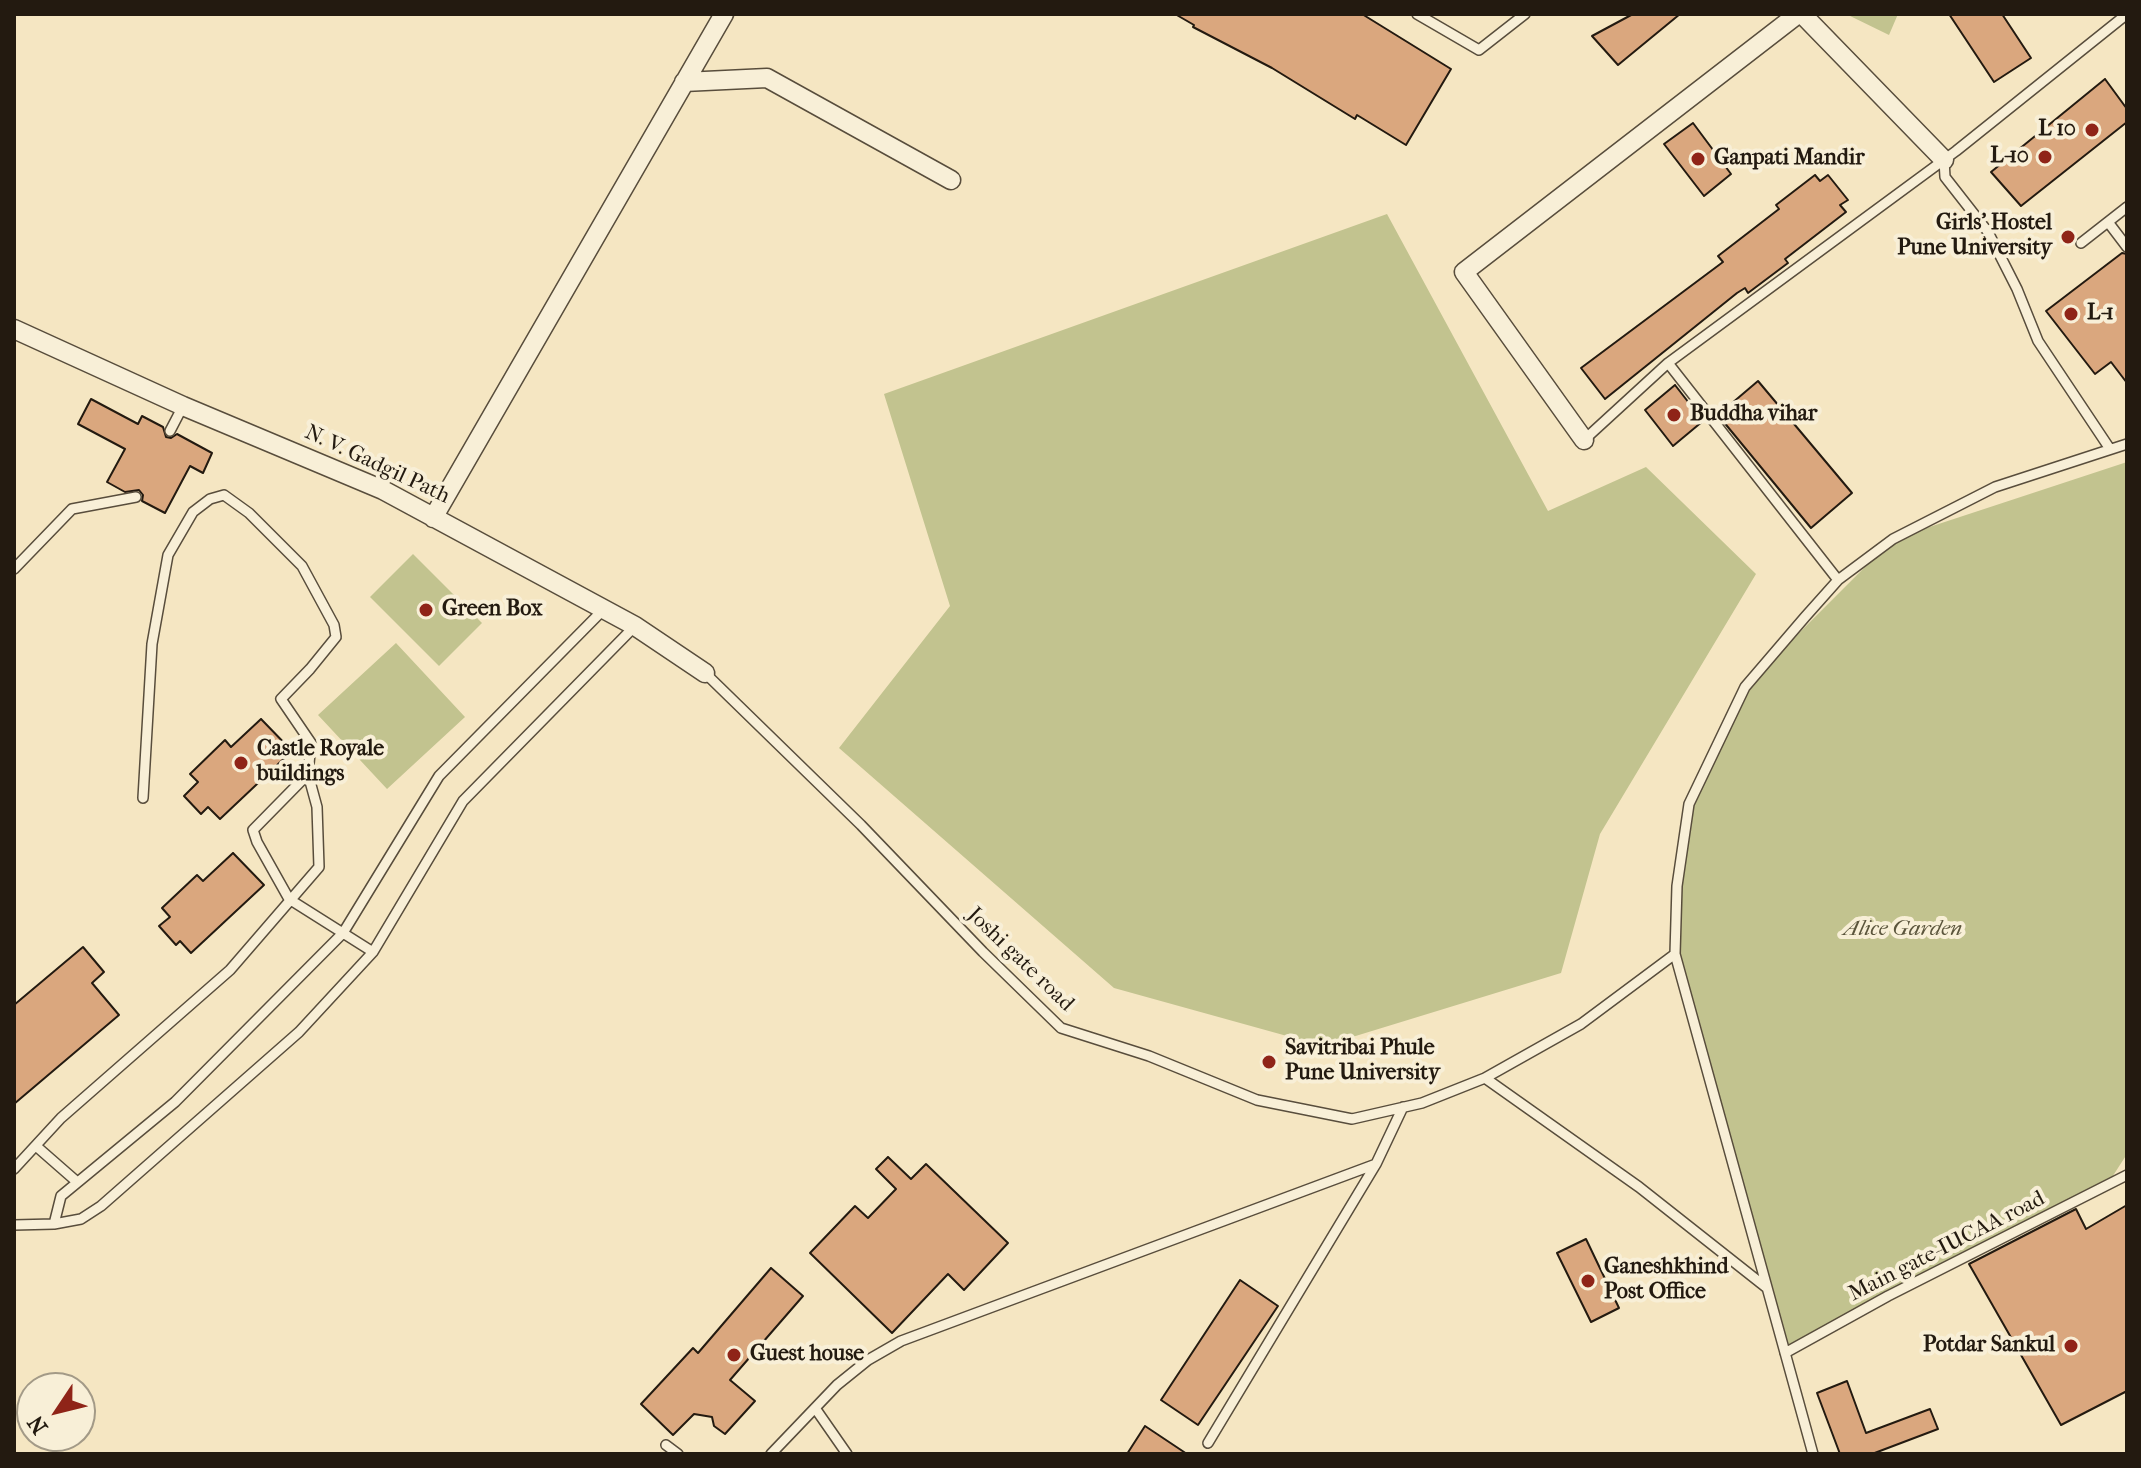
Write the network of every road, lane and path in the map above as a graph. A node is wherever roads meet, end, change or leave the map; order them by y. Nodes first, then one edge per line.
1 (724, 14) edge
2 (1417, 14) edge
3 (1525, 14) edge
4 (1800, 14) edge
5 (2127, 14) edge
6 (684, 82) junction
7 (1944, 160) junction
8 (951, 180) dead end
9 (2127, 207) edge
10 (2108, 222) junction
11 (2081, 243) dead end
12 (2127, 247) edge
13 (14, 329) edge
14 (1668, 363) junction
15 (183, 406) junction
16 (170, 431) dead end
17 (1584, 440) joint
18 (2127, 444) edge
19 (2110, 449) junction
20 (136, 497) dead end
21 (433, 518) junction
22 (14, 569) edge
23 (1838, 580) junction
24 (604, 609) junction
25 (635, 626) junction
26 (705, 673) joint
27 (308, 774) junction
28 (143, 798) dead end
29 (289, 899) junction
30 (343, 933) junction
31 (373, 952) junction
32 (1675, 954) junction
33 (1485, 1078) junction
34 (1403, 1107) junction
35 (36, 1146) junction
36 (1376, 1164) junction
37 (14, 1169) edge
38 (2127, 1175) edge
39 (76, 1181) junction
40 (54, 1224) junction
41 (14, 1225) edge
42 (1767, 1288) junction
43 (1785, 1353) junction
44 (815, 1408) junction
45 (1208, 1443) dead end
46 (666, 1445) dead end
47 (678, 1454) edge
48 (771, 1454) edge
49 (847, 1454) edge
50 (1813, 1454) edge

1 - 6 street
2 - 3 lane
4 - 7 street
4 - 17 street
5 - 7 lane
6 - 8 street
6 - 21 street
7 - 14 lane
7 - 19 lane
9 - 10 lane
10 - 11 lane
10 - 12 lane
13 - 15 street, N. V. Gadgil Path
14 - 17 lane
14 - 23 lane
15 - 16 lane
15 - 21 street, N. V. Gadgil Path
18 - 19 lane
19 - 23 lane
20 - 22 lane
21 - 24 street, N. V. Gadgil Path
23 - 32 lane
24 - 25 street, N. V. Gadgil Path
24 - 30 lane
25 - 26 street, N. V. Gadgil Path
25 - 31 lane
26 - 34 lane, Joshi gate road
27 - 28 lane
27 - 29 lane
27 - 29 lane
29 - 30 lane
29 - 35 lane
30 - 31 lane
30 - 39 lane
31 - 40 lane
32 - 33 lane, Joshi gate road
32 - 42 lane
33 - 34 lane, Joshi gate road
33 - 42 lane
34 - 36 lane
35 - 37 lane
35 - 39 lane
36 - 44 lane
36 - 45 lane
38 - 43 lane, Main gate-IUCAA road
39 - 40 lane
40 - 41 lane
42 - 43 lane
43 - 50 lane
44 - 48 lane
44 - 49 lane
46 - 47 lane

